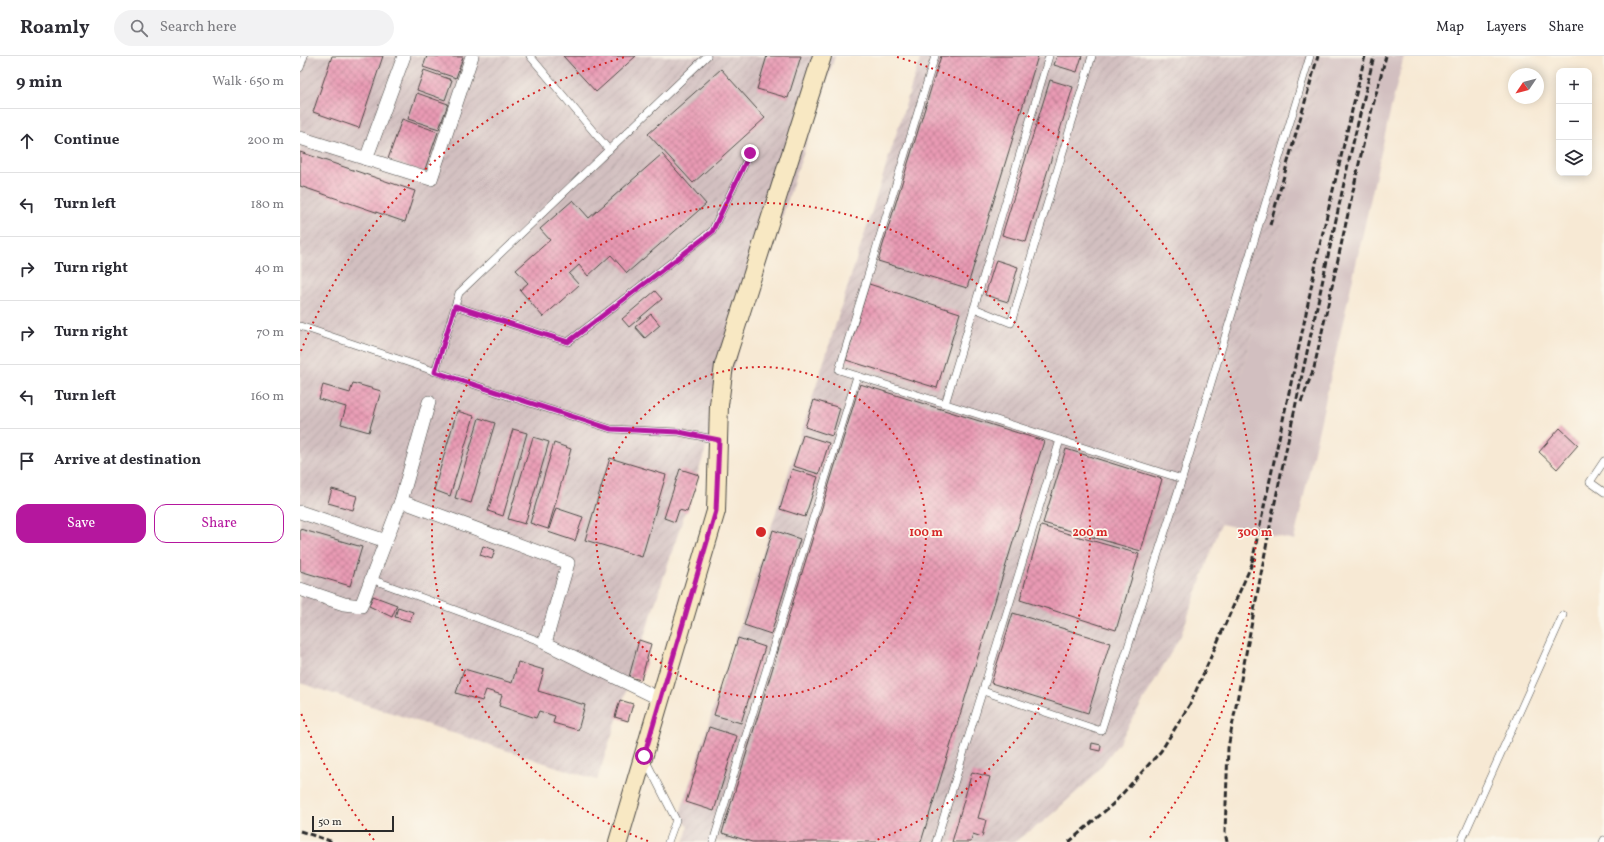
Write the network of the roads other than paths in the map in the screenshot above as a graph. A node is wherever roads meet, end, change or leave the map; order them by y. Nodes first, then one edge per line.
1 (304, 56) edge
2 (404, 56) edge
3 (472, 56) edge
4 (530, 56) edge
5 (707, 56) edge
6 (822, 56) edge
7 (935, 56) edge
8 (1050, 56) edge
9 (1092, 56) edge
10 (1310, 56) edge
11 (300, 68) edge
12 (300, 138) edge
13 (609, 150) junction
14 (750, 153) dead end
15 (366, 159) junction
16 (455, 306) junction
17 (974, 308) junction
18 (300, 326) edge
19 (435, 372) junction
20 (857, 376) junction
21 (429, 402) dead end
22 (945, 404) junction
23 (719, 440) junction
24 (1060, 440) junction
25 (1604, 461) edge
26 (1182, 479) junction
27 (1604, 492) edge
28 (401, 501) junction
29 (300, 512) edge
30 (386, 541) junction
31 (371, 579) junction
32 (300, 589) edge
33 (1563, 616) dead end
34 (545, 643) junction
35 (983, 691) junction
36 (660, 699) junction
37 (644, 756) junction
38 (618, 842) edge
39 (668, 842) edge
40 (713, 842) edge
41 (936, 842) edge
42 (1461, 842) edge

1 - 11 lane
2 - 15 street
3 - 15 street
4 - 13 lane
5 - 13 lane
6 - 23 street
7 - 20 lane
8 - 17 lane
9 - 17 lane
10 - 26 lane
12 - 15 street
13 - 16 lane
14 - 16 lane
16 - 19 lane
17 - 22 lane
18 - 19 lane
19 - 23 lane
20 - 22 lane
20 - 40 lane
21 - 28 street
22 - 24 lane
23 - 36 street
24 - 26 lane
24 - 35 lane
25 - 27 lane
26 - 35 lane
28 - 30 street
28 - 34 street
29 - 30 street
30 - 31 street
31 - 32 street
31 - 34 lane
33 - 42 lane
34 - 36 street
35 - 41 lane
36 - 37 street
37 - 38 street
37 - 39 lane

